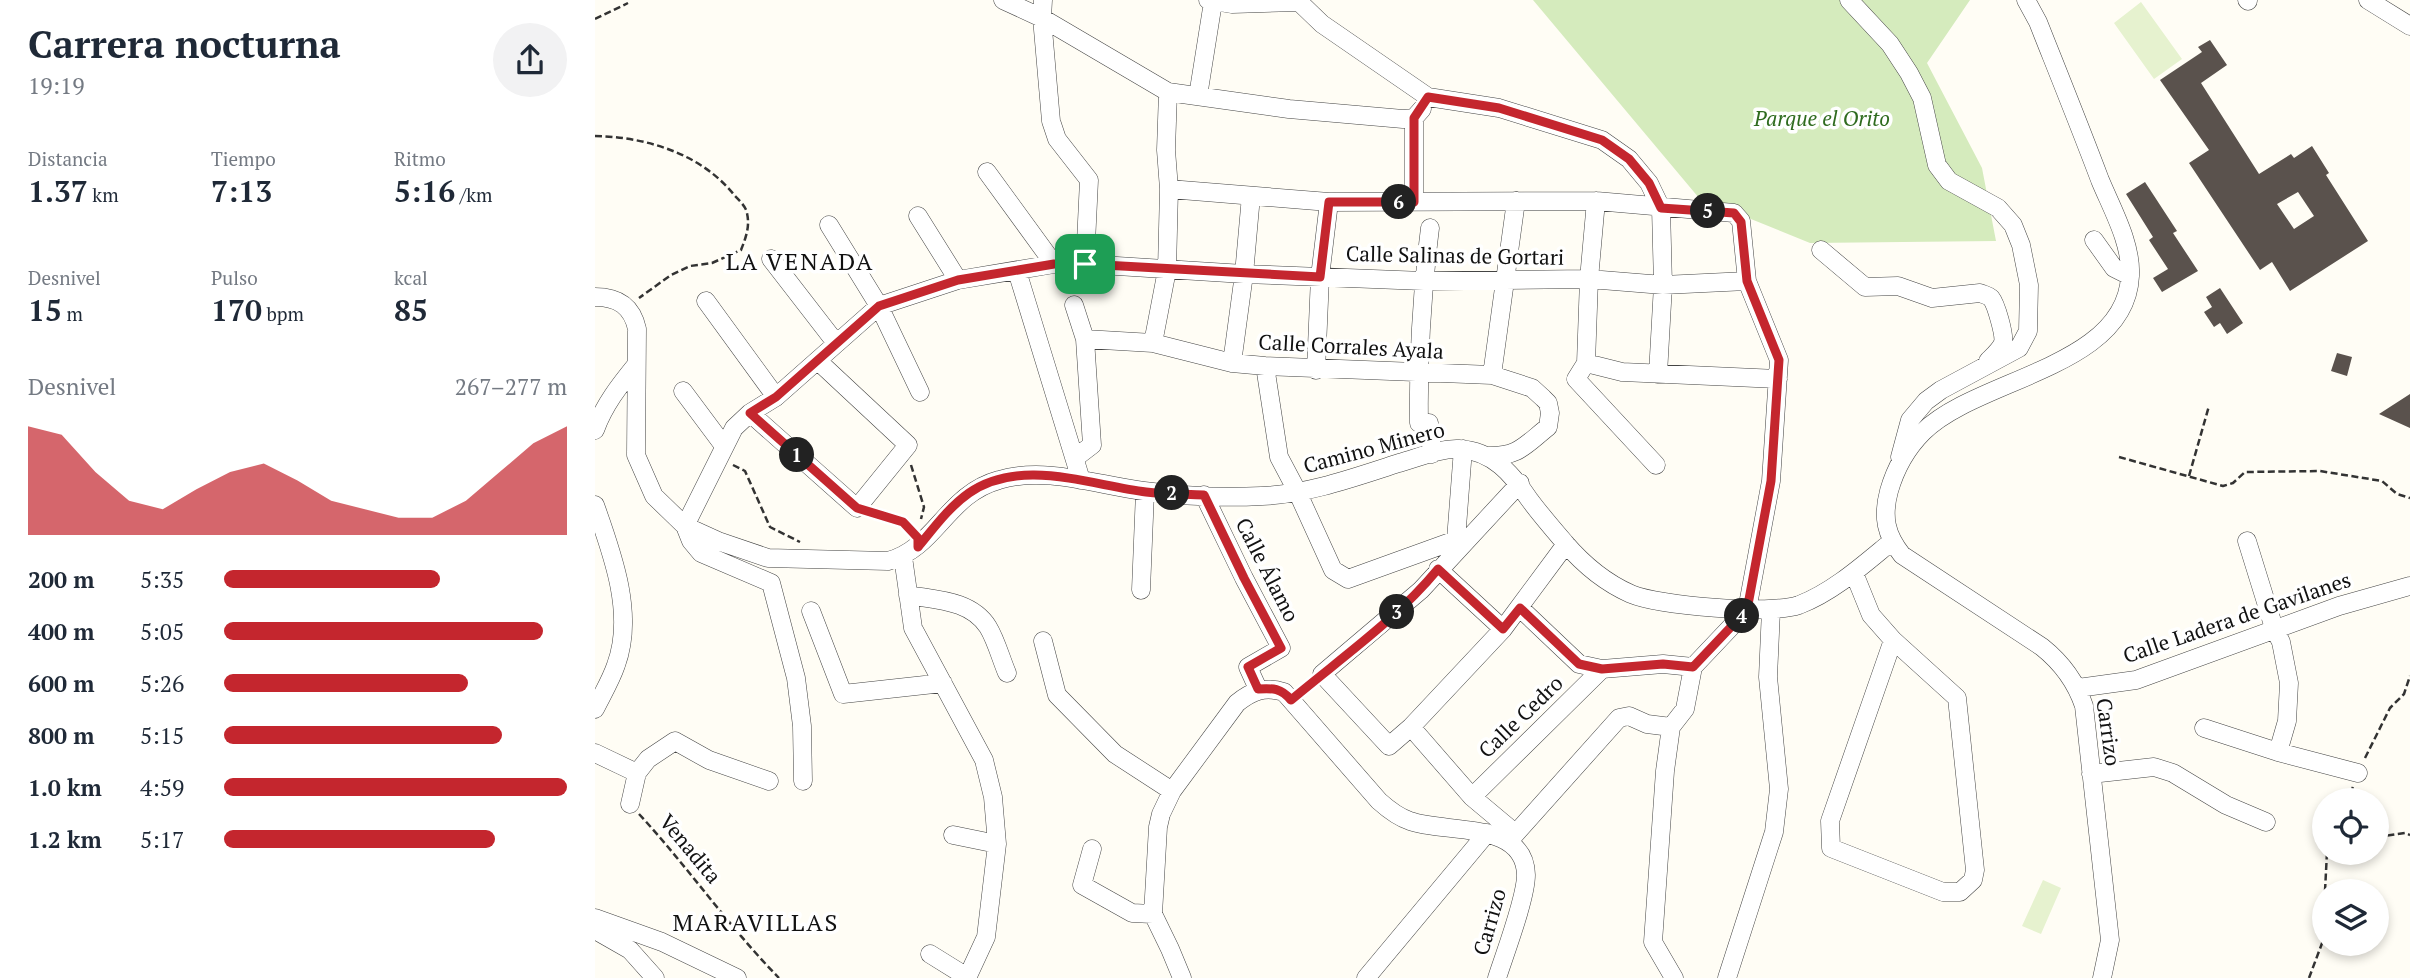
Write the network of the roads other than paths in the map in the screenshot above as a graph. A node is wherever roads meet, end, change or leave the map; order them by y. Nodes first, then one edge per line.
1 (1003, 0) edge
2 (1043, 0) edge
3 (1849, 0) edge
4 (2027, 0) edge
5 (2368, 0) edge
6 (1210, 1) edge
7 (1298, 1) edge
8 (1042, 19) junction
9 (2410, 26) edge
10 (1168, 92) junction
11 (1198, 96) junction
12 (1428, 97) junction
13 (1414, 118) junction
14 (987, 172) dead end
15 (1169, 189) junction
16 (1251, 196) junction
17 (1516, 201) junction
18 (1596, 201) junction
19 (1329, 202) junction
20 (1414, 202) junction
21 (1661, 208) junction
22 (918, 216) dead end
23 (829, 225) dead end
24 (1430, 228) dead end
25 (2094, 240) dead end
26 (1821, 250) dead end
27 (771, 259) dead end
28 (1054, 264) junction
29 (1085, 264) junction
30 (1167, 270) junction
31 (1017, 271) junction
32 (1244, 274) junction
33 (2130, 276) junction
34 (1320, 277) junction
35 (1589, 279) junction
36 (958, 280) junction
37 (1423, 281) junction
38 (1747, 281) junction
39 (1504, 282) junction
40 (1663, 285) junction
41 (595, 298) edge
42 (706, 301) dead end
43 (1075, 305) dead end
44 (879, 306) junction
45 (1085, 340) junction
46 (836, 343) junction
47 (1153, 343) junction
48 (818, 361) junction
49 (1232, 363) junction
50 (1586, 363) junction
51 (636, 365) junction
52 (1265, 366) junction
53 (1981, 369) junction
54 (1316, 370) junction
55 (1418, 374) junction
56 (1658, 374) junction
57 (1492, 375) junction
58 (1778, 379) junction
59 (683, 391) dead end
60 (920, 392) dead end
61 (776, 397) junction
62 (635, 412) junction
63 (750, 413) junction
64 (598, 423) edge
65 (1463, 449) junction
66 (721, 453) junction
67 (1432, 454) junction
68 (1487, 456) junction
69 (1075, 458) junction
70 (1656, 465) dead end
71 (1899, 466) junction
72 (1081, 480) junction
73 (1520, 483) junction
74 (1297, 491) junction
75 (1145, 492) junction
76 (1204, 495) junction
77 (595, 505) edge
78 (685, 526) junction
79 (2247, 541) dead end
80 (1891, 542) junction
81 (1566, 544) junction
82 (913, 547) junction
83 (1438, 569) junction
84 (1854, 573) junction
85 (2410, 586) edge
86 (1141, 590) dead end
87 (908, 595) junction
88 (1520, 608) junction
89 (1747, 610) junction
90 (1771, 610) junction
91 (811, 611) dead end
92 (2274, 628) junction
93 (1503, 629) junction
94 (1893, 640) junction
95 (1043, 641) dead end
96 (1693, 667) junction
97 (1602, 669) junction
98 (1007, 673) dead end
99 (943, 683) junction
100 (2078, 688) junction
101 (1258, 689) junction
102 (595, 709) edge
103 (1411, 727) junction
104 (1671, 727) junction
105 (2204, 728) dead end
106 (2278, 752) junction
107 (595, 753) edge
108 (637, 773) junction
109 (2358, 773) road end
110 (2091, 774) junction
111 (769, 781) dead end
112 (803, 781) dead end
113 (1172, 791) junction
114 (1472, 796) junction
115 (630, 804) road end
116 (2266, 822) dead end
117 (1487, 832) junction
118 (953, 835) dead end
119 (1512, 837) junction
120 (997, 844) junction
121 (1092, 849) dead end
122 (1153, 914) junction
123 (595, 918) edge
124 (595, 930) edge
125 (930, 954) dead end
126 (654, 977) edge
127 (737, 978) edge
128 (967, 978) edge
129 (1182, 978) edge
130 (1366, 978) edge
131 (1497, 978) edge
132 (1674, 978) edge
133 (1727, 978) edge
134 (2102, 978) edge

1 - 8 street
2 - 8 street
3 - 53 street
4 - 33 street
5 - 9 street
6 - 7 street
6 - 11 street
7 - 12 street
8 - 10 street
8 - 29 street
10 - 11 street
10 - 15 street
11 - 13 street
12 - 13 street
12 - 21 street
13 - 20 street
14 - 28 street
15 - 16 street
15 - 30 street
16 - 19 street
16 - 32 street
17 - 18 street
17 - 20 street
17 - 39 street
18 - 21 street
18 - 35 street
19 - 20 street
19 - 34 street
21 - 38 street
21 - 40 street
22 - 36 street
23 - 44 street
24 - 37 street
25 - 33 street
26 - 53 street
27 - 46 street
28 - 29 street, Calle Salinas de Gortari
28 - 31 street, Calle Salinas de Gortari
29 - 30 street, Calle Salinas de Gortari
30 - 32 street, Calle Salinas de Gortari
30 - 47 street
31 - 36 street, Calle Salinas de Gortari
31 - 69 street
32 - 34 street, Calle Salinas de Gortari
32 - 49 street
33 - 71 street
34 - 37 street, Calle Salinas de Gortari
34 - 54 street
35 - 39 street, Calle Salinas de Gortari
35 - 40 street, Calle Salinas de Gortari
35 - 50 street
36 - 44 street, Calle Salinas de Gortari
37 - 39 street, Calle Salinas de Gortari
37 - 55 street
38 - 40 street, Calle Salinas de Gortari
38 - 58 street
39 - 57 street
40 - 56 street
41 - 51 street
42 - 61 street
43 - 45 street
44 - 46 street, Calle Salinas de Gortari
44 - 60 street
45 - 47 street, Calle Corrales Ayala
45 - 69 street
46 - 48 street, Calle Salinas de Gortari
47 - 49 street, Calle Corrales Ayala
48 - 61 street, Calle Salinas de Gortari
48 - 63 street
49 - 52 street, Calle Corrales Ayala
50 - 56 street
50 - 70 street
51 - 62 street
51 - 64 street
52 - 54 street, Calle Corrales Ayala
52 - 74 street
53 - 71 street
54 - 55 street, Calle Corrales Ayala
55 - 57 street, Calle Corrales Ayala
55 - 67 street
56 - 58 street
57 - 68 street, Calle Corrales Ayala
58 - 89 street
59 - 66 street
61 - 63 street, Calle Salinas de Gortari
62 - 64 street
62 - 78 street
63 - 66 street, Calle Salinas de Gortari
65 - 67 street, Camino Minero
65 - 68 street, Camino Minero
65 - 74 street
66 - 78 street, Calle Salinas de Gortari
67 - 74 street, Camino Minero
68 - 73 street, Camino Minero
69 - 72 street
71 - 80 street
72 - 75 street, Camino Minero
72 - 82 street, Camino Minero
73 - 81 street, Camino Minero
73 - 83 street
74 - 76 street, Camino Minero
75 - 76 street, Camino Minero
75 - 86 street
76 - 101 street, Calle Álamo
77 - 102 street
78 - 82 street
78 - 112 street
79 - 92 street
80 - 84 street, Camino Minero
80 - 100 street, Carrizo
81 - 88 street
81 - 89 street, Camino Minero
82 - 87 street
83 - 93 street
83 - 103 street
84 - 90 street, Camino Minero
84 - 94 street
85 - 92 street, Calle Ladera de Gavilanes
87 - 98 street
87 - 99 street
88 - 93 street
88 - 97 street
89 - 90 street, Camino Minero
89 - 96 street
90 - 133 street
91 - 99 street
92 - 100 street, Calle Ladera de Gavilanes
92 - 106 street
93 - 103 street
94 - 94 street
95 - 113 street
96 - 97 street
96 - 104 street
97 - 114 street, Calle Cedro
99 - 120 street
100 - 110 street, Carrizo
101 - 113 street
101 - 117 street
103 - 114 street
104 - 119 street
104 - 132 street
105 - 106 street
106 - 109 street
107 - 108 street
108 - 111 street
108 - 115 street
110 - 116 street
110 - 134 street, Carrizo
113 - 122 street
114 - 119 street
117 - 119 street
117 - 130 street
118 - 120 street
119 - 131 street, Carrizo
120 - 128 street
121 - 122 street
122 - 129 street
123 - 127 street
124 - 126 street
125 - 128 street

